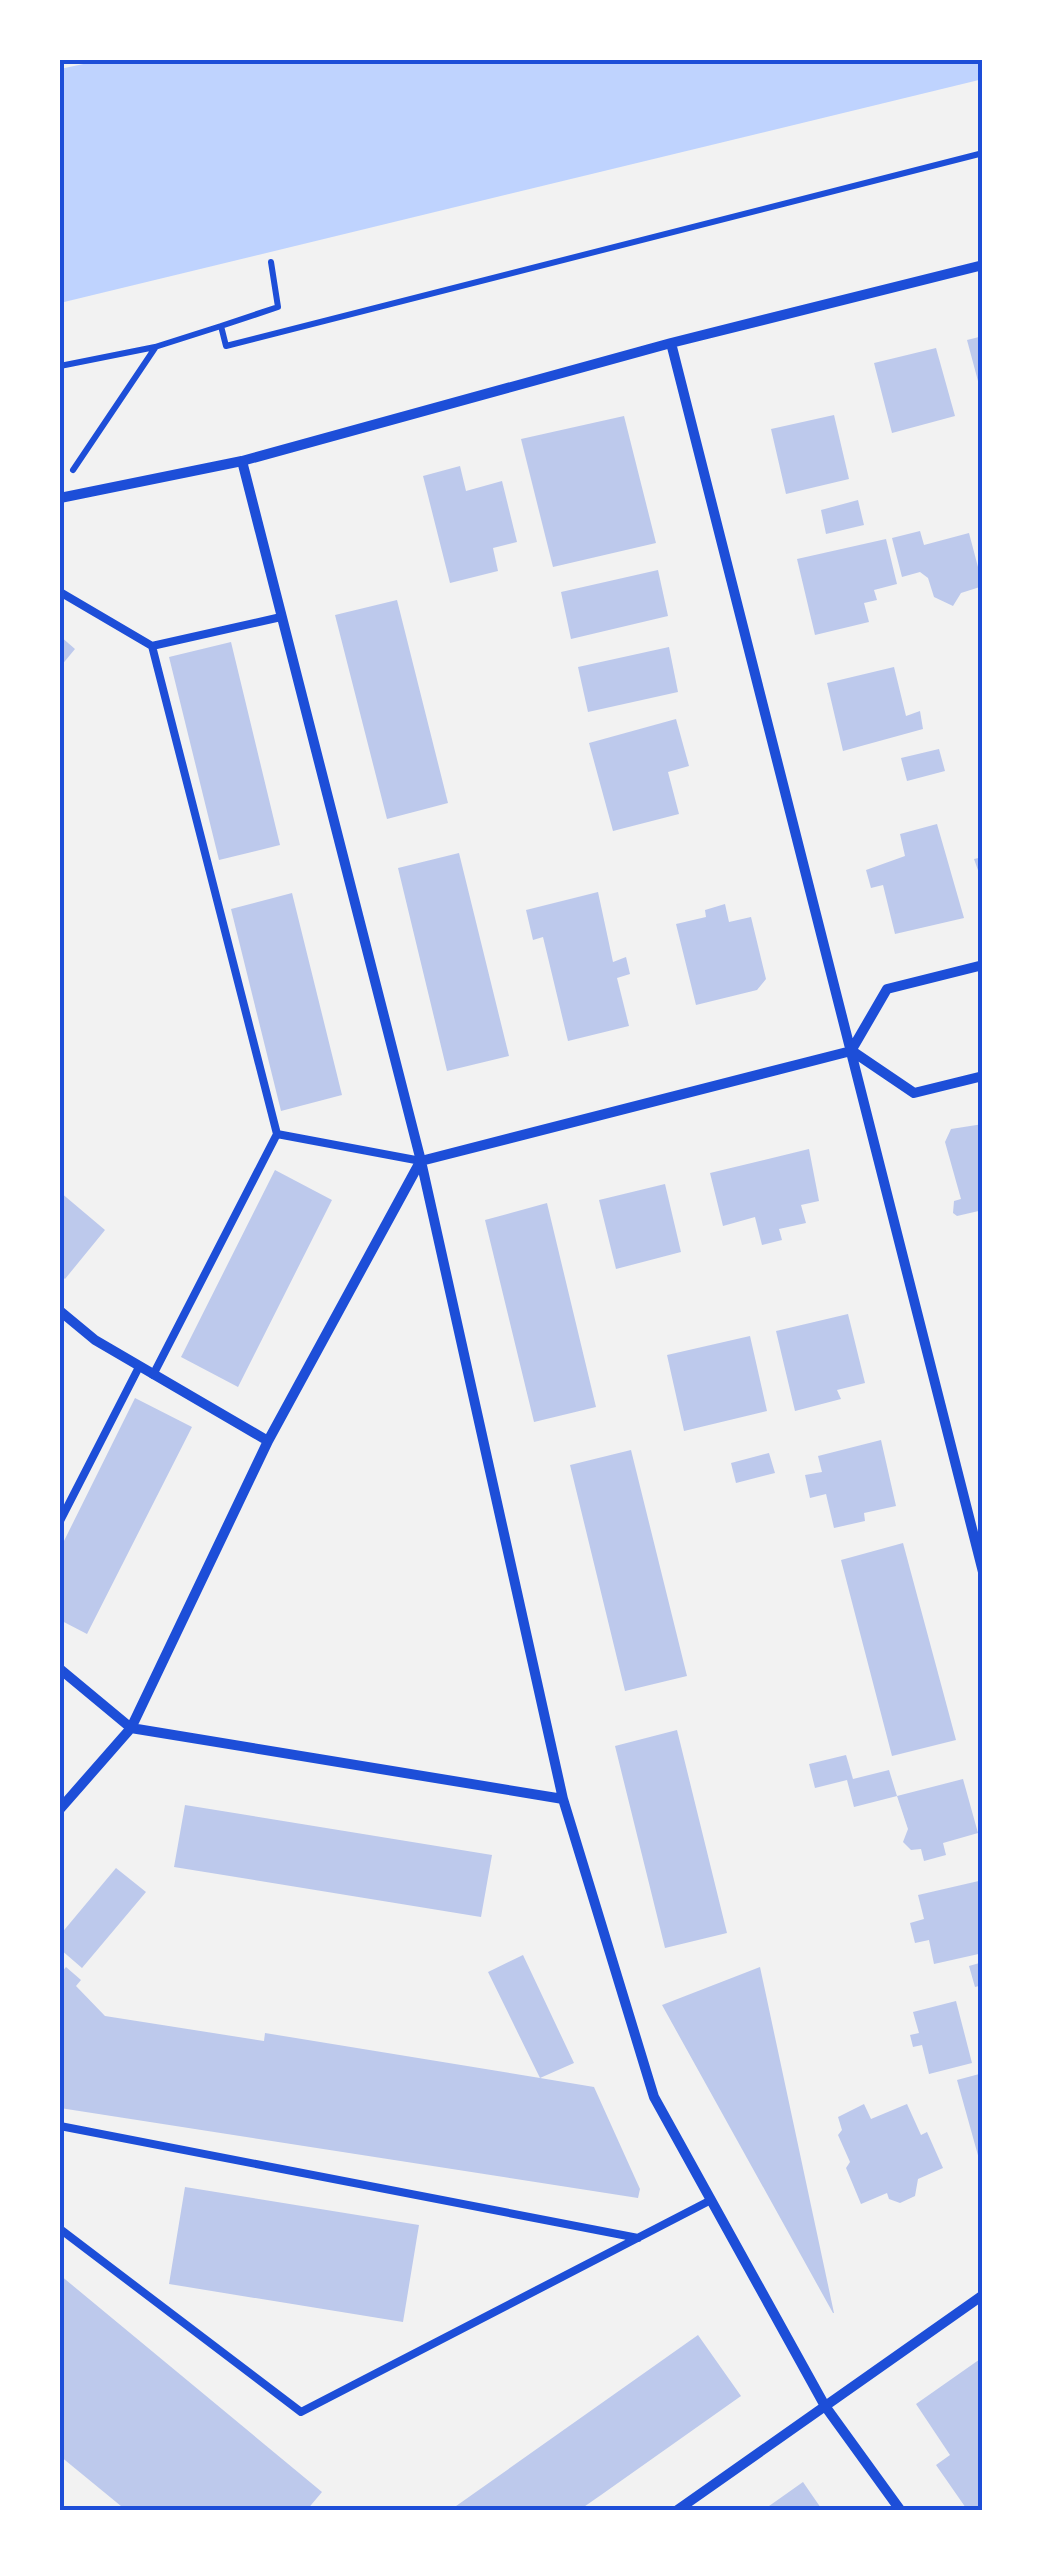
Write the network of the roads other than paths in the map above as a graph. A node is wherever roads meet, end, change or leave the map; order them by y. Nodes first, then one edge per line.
1 (983, 265) edge
2 (671, 343) junction
3 (242, 461) junction
4 (60, 498) edge
5 (60, 592) edge
6 (282, 617) junction
7 (152, 646) junction
8 (983, 965) edge
9 (851, 1051) junction
10 (983, 1076) edge
11 (277, 1134) junction
12 (421, 1162) junction
13 (60, 1311) edge
14 (139, 1366) junction
15 (153, 1375) junction
16 (268, 1442) junction
17 (60, 1521) edge
18 (983, 1572) edge
19 (60, 1669) edge
20 (131, 1728) junction
21 (563, 1799) junction
22 (60, 1809) edge
23 (60, 2126) edge
24 (711, 2200) junction
25 (60, 2228) edge
26 (638, 2238) junction
27 (983, 2295) edge
28 (824, 2406) junction
29 (676, 2511) edge
30 (901, 2511) edge

1 - 2 street
2 - 3 street
2 - 9 street
3 - 4 street
3 - 6 street
5 - 7 lane
6 - 7 lane
6 - 12 street
7 - 11 lane
8 - 9 street
9 - 10 street
9 - 12 street
9 - 18 street
11 - 12 lane
11 - 15 lane
12 - 16 street
12 - 21 street
13 - 14 street
14 - 15 street
14 - 17 lane
15 - 16 street
16 - 20 street
19 - 20 street
20 - 21 street
20 - 22 street
21 - 24 street
23 - 26 lane
24 - 26 lane
24 - 28 street
25 - 26 lane
27 - 28 street
28 - 29 street
28 - 30 street

